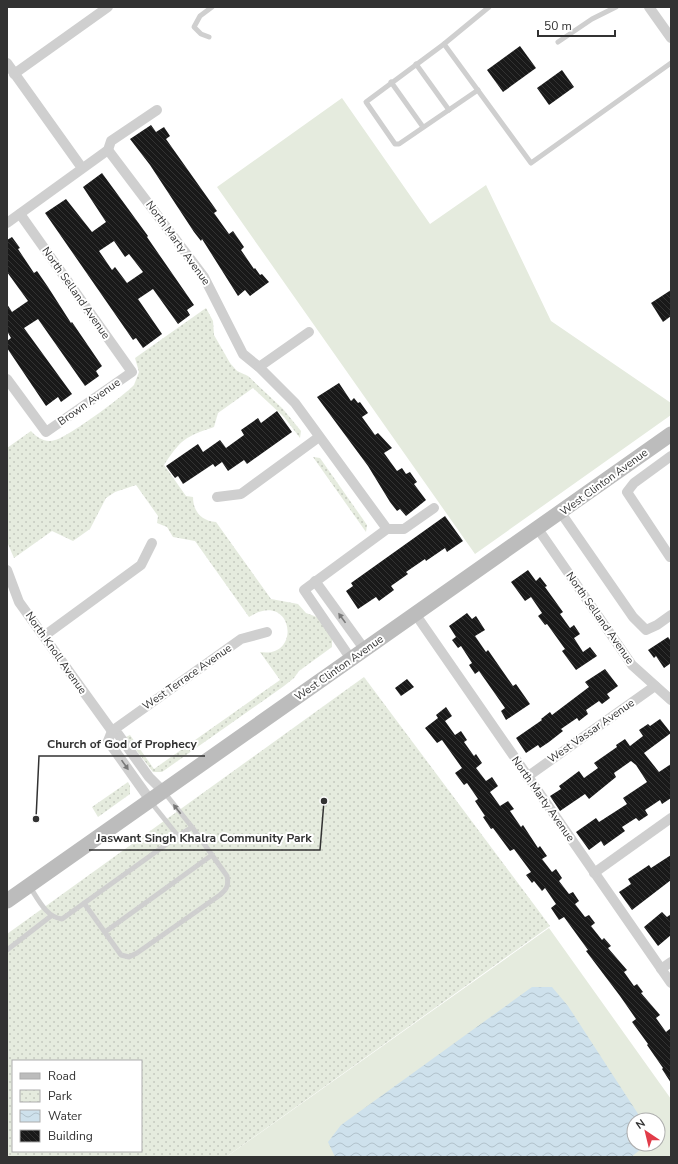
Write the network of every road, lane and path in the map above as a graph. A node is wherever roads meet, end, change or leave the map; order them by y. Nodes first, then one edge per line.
1 (108, 7) edge
2 (212, 7) edge
3 (489, 7) edge
4 (616, 7) edge
5 (649, 7) edge
6 (208, 37) dead end
7 (671, 38) edge
8 (558, 42) dead end
9 (444, 44) junction
10 (7, 63) edge
11 (671, 63) edge
12 (416, 64) junction
13 (14, 74) junction
14 (391, 82) junction
15 (478, 90) junction
16 (157, 110) dead end
17 (449, 110) junction
18 (424, 127) junction
19 (108, 150) junction
20 (82, 168) junction
21 (20, 214) junction
22 (7, 223) edge
23 (309, 332) dead end
24 (259, 367) junction
25 (132, 372) joint
26 (7, 379) edge
27 (671, 434) edge
28 (319, 437) junction
29 (671, 456) edge
30 (217, 497) dead end
31 (434, 508) dead end
32 (561, 513) junction
33 (538, 529) junction
34 (387, 530) junction
35 (152, 543) dead end
36 (671, 556) edge
37 (7, 570) edge
38 (315, 581) junction
39 (416, 615) junction
40 (671, 615) edge
41 (267, 632) dead end
42 (44, 636) junction
43 (365, 650) junction
44 (351, 659) junction
45 (655, 686) junction
46 (671, 700) edge
47 (112, 731) junction
48 (528, 777) junction
49 (163, 791) junction
50 (150, 800) junction
51 (671, 818) edge
52 (192, 827) junction
53 (178, 836) junction
54 (212, 855) junction
55 (594, 873) junction
56 (29, 886) junction
57 (7, 901) edge
58 (84, 903) junction
59 (51, 916) junction
60 (105, 932) junction
61 (7, 950) edge
62 (671, 962) edge
63 (661, 969) junction
64 (671, 983) edge

1 - 13 street
2 - 6 lane
3 - 9 lane
4 - 8 lane
5 - 7 street
9 - 12 lane
9 - 15 lane
10 - 13 street
11 - 15 lane
12 - 14 lane
12 - 17 lane
13 - 20 street
14 - 18 lane
14 - 18 lane
15 - 17 lane
16 - 19 street
17 - 18 lane
19 - 20 street
19 - 24 street, North Marty Avenue
20 - 21 street
21 - 22 street
21 - 25 street, North Selland Avenue
23 - 24 street
24 - 28 street, North Marty Avenue
25 - 26 street, Brown Avenue
27 - 32 main road, West Clinton Avenue
28 - 30 street
28 - 34 street, North Marty Avenue
29 - 36 street
31 - 34 street
32 - 33 main road, West Clinton Avenue
32 - 40 street
33 - 39 main road, West Clinton Avenue
33 - 45 street, North Selland Avenue
34 - 38 street
35 - 42 street
37 - 42 street, North Knoll Avenue
43 -> 38 street
38 - 44 street
39 - 43 main road, West Clinton Avenue
39 - 48 street, North Marty Avenue
41 - 47 street, West Terrace Avenue
42 - 47 street, North Knoll Avenue
43 - 44 main road, West Clinton Avenue
44 - 49 main road, West Clinton Avenue
45 - 46 street, North Selland Avenue
45 - 48 street, West Vassar Avenue
47 - 49 street, North Knoll Avenue
47 -> 50 street
48 - 55 street, North Marty Avenue
49 - 50 main road, West Clinton Avenue
52 -> 49 lane
50 - 53 lane
50 - 56 main road, West Clinton Avenue
51 - 55 street
52 - 53 lane
52 - 54 lane
53 - 58 lane
54 - 60 lane
54 - 60 lane
55 - 63 street, North Marty Avenue
56 - 57 main road, West Clinton Avenue
56 - 59 lane
58 - 59 lane
58 - 60 lane
59 - 61 lane
62 - 63 street
63 - 64 street, North Marty Avenue

